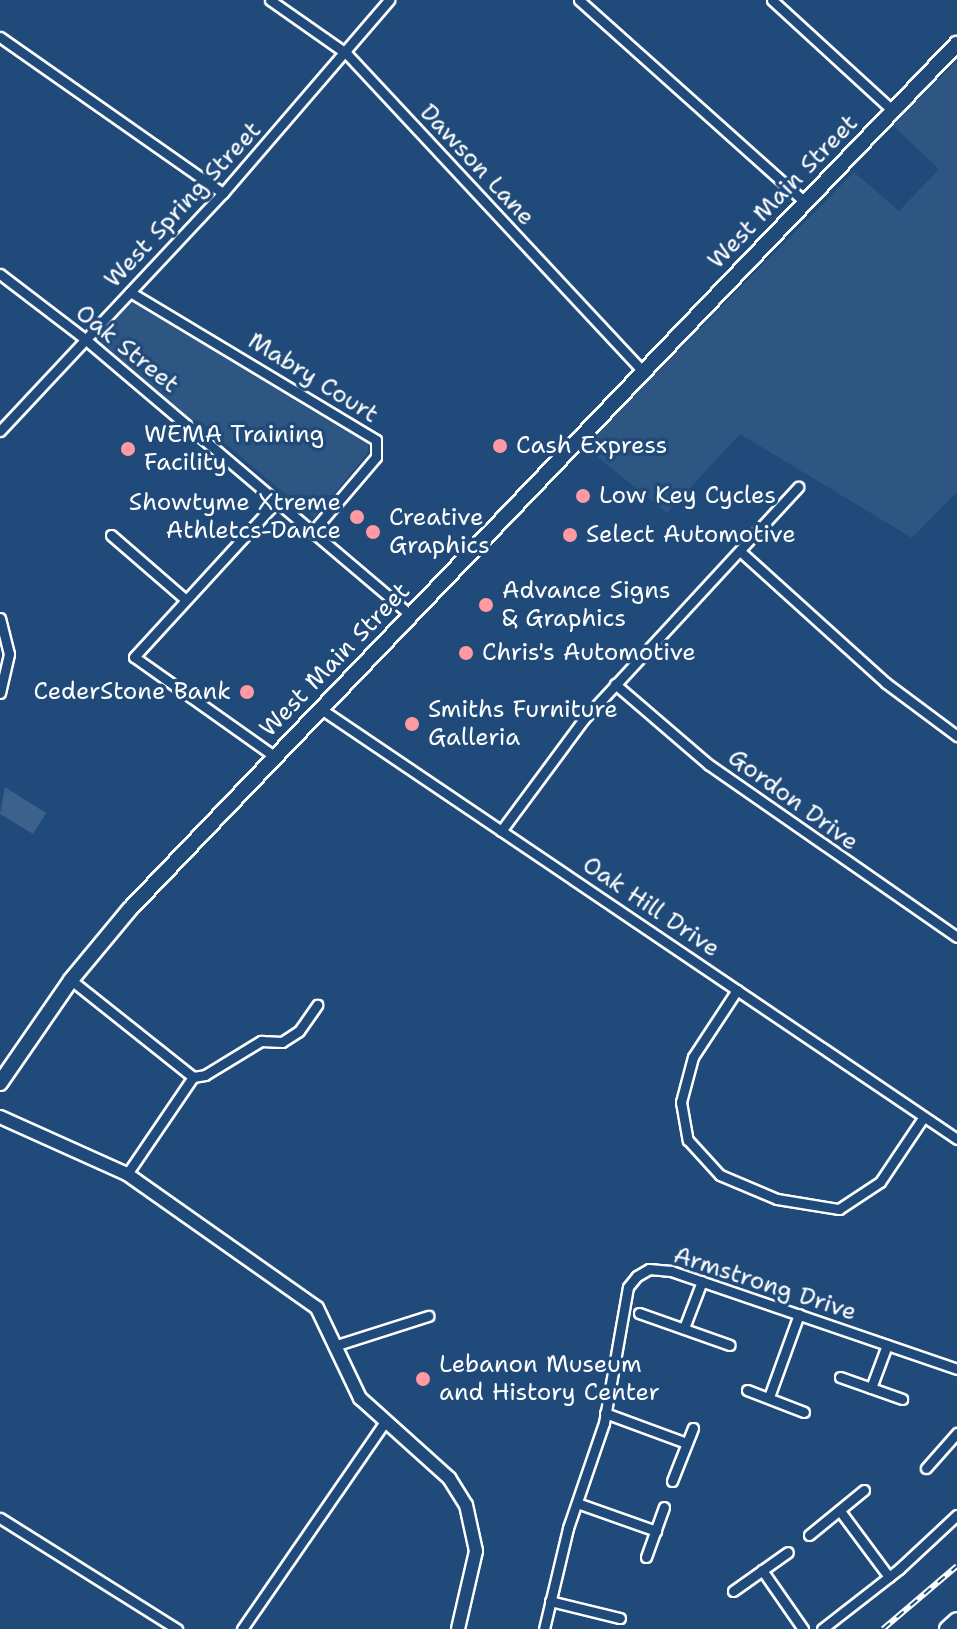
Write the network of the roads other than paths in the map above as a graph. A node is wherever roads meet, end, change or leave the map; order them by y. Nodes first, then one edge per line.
1 (270, 0) edge
2 (389, 0) edge
3 (579, 0) edge
4 (772, 0) edge
5 (0, 37) edge
6 (957, 44) edge
7 (347, 54) junction
8 (892, 110) junction
9 (223, 193) junction
10 (804, 201) junction
11 (0, 274) edge
12 (130, 292) junction
13 (85, 339) junction
14 (643, 371) junction
15 (0, 431) edge
16 (798, 487) dead end
17 (277, 501) junction
18 (313, 531) junction
19 (111, 535) dead end
20 (741, 552) junction
21 (186, 600) junction
22 (409, 614) junction
23 (0, 618) edge
24 (615, 684) junction
25 (0, 693) edge
26 (321, 709) junction
27 (957, 736) edge
28 (274, 756) junction
29 (501, 831) junction
30 (957, 937) edge
31 (71, 980) junction
32 (737, 990) junction
33 (317, 1005) dead end
34 (193, 1077) junction
35 (0, 1083) edge
36 (0, 1117) edge
37 (923, 1118) junction
38 (957, 1139) edge
39 (127, 1174) junction
40 (702, 1281) junction
41 (639, 1313) dead end
42 (799, 1314) junction
43 (428, 1316) dead end
44 (684, 1328) junction
45 (337, 1345) junction
46 (730, 1345) dead end
47 (887, 1345) junction
48 (957, 1369) edge
49 (840, 1377) dead end
50 (871, 1388) junction
51 (747, 1390) dead end
52 (769, 1397) junction
53 (902, 1399) dead end
54 (804, 1412) dead end
55 (605, 1413) junction
56 (385, 1422) junction
57 (693, 1428) dead end
58 (957, 1433) edge
59 (686, 1443) junction
60 (926, 1468) dead end
61 (672, 1481) dead end
62 (864, 1490) dead end
63 (577, 1503) junction
64 (664, 1507) dead end
65 (840, 1511) junction
66 (957, 1515) edge
67 (0, 1518) edge
68 (656, 1531) junction
69 (809, 1535) dead end
70 (788, 1552) dead end
71 (646, 1557) dead end
72 (762, 1570) junction
73 (889, 1577) junction
74 (733, 1591) dead end
75 (550, 1601) junction
76 (620, 1618) dead end
77 (957, 1620) edge
78 (177, 1629) edge
79 (242, 1629) edge
80 (458, 1629) edge
81 (544, 1629) edge
82 (803, 1629) edge
83 (822, 1629) edge
84 (947, 1629) edge

1 - 7 street, Dawson Lane
2 - 7 street, West Spring Street
3 - 10 street
4 - 8 street
5 - 9 street
6 - 8 main road, West Main Street
7 - 9 street, West Spring Street
7 - 14 street, Dawson Lane
8 - 10 main road, West Main Street
9 - 12 street, West Spring Street
10 - 14 main road, West Main Street
11 - 13 street, Oak Street
12 - 13 street, West Spring Street
12 - 18 street, Mabry Court
13 - 15 street, West Spring Street
13 - 17 street, Oak Street
14 - 22 main road, West Main Street
16 - 20 street
17 - 18 street, Oak Street
17 - 21 street
18 - 22 street, Oak Street
19 - 21 street
20 - 24 street
20 - 27 street
21 - 28 street
22 - 26 main road, West Main Street
23 - 25 street
24 - 29 street
24 - 30 street, Gordon Drive
26 - 28 main road, West Main Street
26 - 29 street, Oak Hill Drive
28 - 31 main road, West Main Street
29 - 32 street, Oak Hill Drive
31 - 34 street
31 - 35 main road, West Main Street
32 - 37 street, Oak Hill Drive
32 - 37 street
33 - 34 street
34 - 39 street
36 - 39 street
37 - 38 street, Oak Hill Drive
39 - 45 street
40 - 42 street, Armstrong Drive
40 - 44 street
40 - 55 street, Armstrong Drive
41 - 44 street
42 - 47 street, Armstrong Drive
42 - 52 street
43 - 45 street
44 - 46 street
45 - 56 street
47 - 48 street, Armstrong Drive
47 - 50 street
49 - 50 street
50 - 53 street
51 - 52 street
52 - 54 street
55 - 59 street
55 - 63 street, Armstrong Drive
56 - 79 street
56 - 80 street
57 - 59 street
58 - 60 street
59 - 61 street
62 - 65 street
63 - 68 street
63 - 75 street, Armstrong Drive
64 - 68 street
65 - 69 street
65 - 73 street
66 - 73 street
67 - 78 street
68 - 71 street
70 - 72 street
72 - 74 street
72 - 82 street
73 - 83 street
75 - 76 street
75 - 81 street, Armstrong Drive
77 - 84 main road

